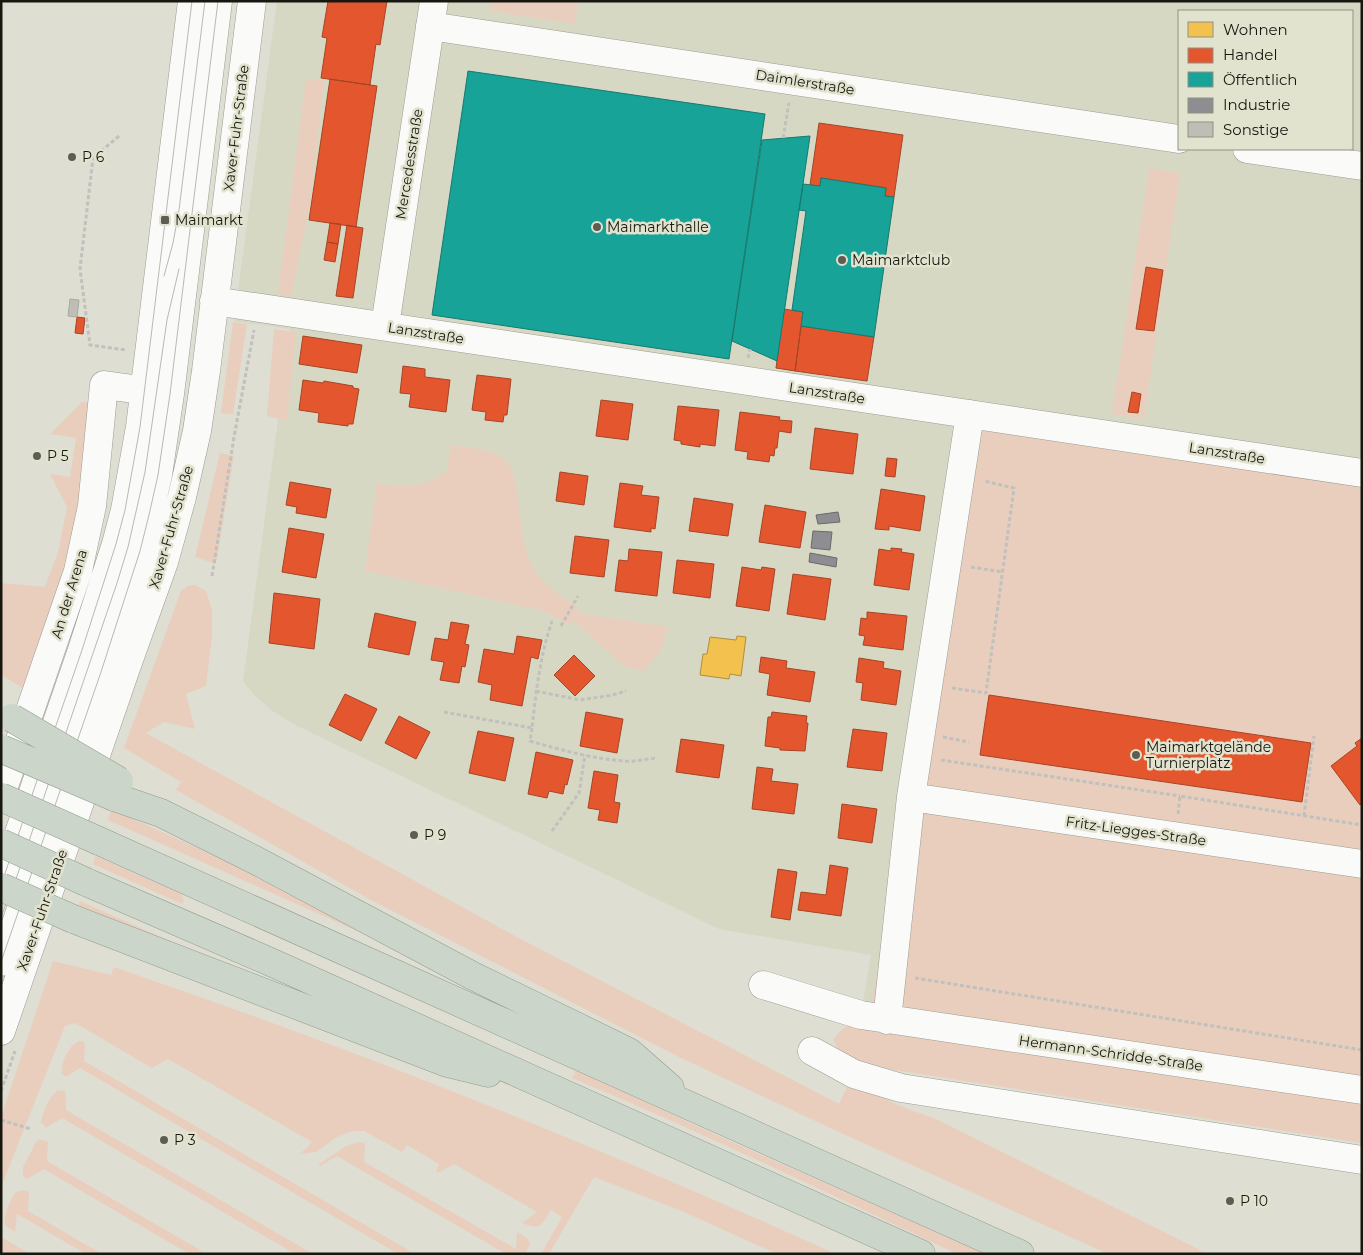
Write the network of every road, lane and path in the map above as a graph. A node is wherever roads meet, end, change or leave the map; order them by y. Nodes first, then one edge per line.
1 (192, 1) edge
2 (218, 1) edge
3 (252, 1) edge
4 (432, 14) edge
5 (792, 80) junction
6 (119, 136) dead end
7 (783, 138) dead end
8 (1178, 138) edge
9 (1254, 150) edge
10 (1362, 166) edge
11 (83, 237) dead end
12 (214, 301) junction
13 (258, 307) junction
14 (385, 326) junction
15 (158, 392) junction
16 (202, 398) junction
17 (970, 414) junction
18 (962, 470) junction
19 (1362, 473) edge
20 (947, 564) junction
21 (1003, 572) junction
22 (212, 576) dead end
23 (578, 596) dead end
24 (552, 621) dead end
25 (561, 626) dead end
26 (929, 684) junction
27 (536, 691) junction
28 (626, 691) dead end
29 (444, 712) dead end
30 (7, 714) edge
31 (532, 728) junction
32 (1314, 736) dead end
33 (2, 748) edge
34 (585, 755) junction
35 (917, 757) junction
36 (656, 758) dead end
37 (117, 789) junction
38 (1, 796) edge
39 (1180, 796) junction
40 (911, 797) junction
41 (1304, 816) junction
42 (1362, 825) edge
43 (552, 831) dead end
44 (1175, 837) junction
45 (1, 843) edge
46 (1362, 864) edge
47 (1, 886) edge
48 (1, 908) edge
49 (71, 926) junction
50 (1, 962) edge
51 (910, 978) dead end
52 (764, 985) dead end
53 (874, 1017) junction
54 (1, 1031) edge
55 (1362, 1050) edge
56 (812, 1051) dead end
57 (553, 1088) junction
58 (1362, 1090) edge
59 (692, 1107) junction
60 (1, 1120) edge
61 (31, 1129) dead end
62 (1362, 1160) edge
63 (921, 1254) edge
64 (1020, 1254) edge

1 - 15 street
2 - 15 street
3 - 12 street, Xaver-Fuhr-Straße
4 - 5 street, Daimlerstraße
4 - 14 street, Mercedesstraße
5 - 7 path
5 - 8 street, Daimlerstraße
6 - 11 path
9 - 10 street
12 - 13 street, Lanzstraße
12 - 16 street, Xaver-Fuhr-Straße
13 - 14 street, Lanzstraße
13 - 22 path
14 - 17 street, Lanzstraße
15 - 16 street
15 - 38 street, An der Arena
15 - 47 street
15 - 50 street
16 - 54 street, Xaver-Fuhr-Straße
17 - 18 street
17 - 19 street, Lanzstraße
18 - 20 street
18 - 21 path
20 - 21 path
20 - 26 street
21 - 26 path
23 - 25 path
24 - 27 path
26 - 35 street
27 - 28 path
27 - 31 path
29 - 31 path
30 - 37 highway, bridge
31 - 34 path
32 - 41 path
33 - 37 highway, bridge
34 - 36 path
34 - 43 path
35 - 39 path
35 - 40 street
37 - 59 highway
38 - 59 highway, bridge
39 - 41 path
39 - 44 path
40 - 44 street, Fritz-Liegges-Straße
40 - 53 street
41 - 42 path
44 - 46 street, Fritz-Liegges-Straße
45 - 57 highway, bridge
47 - 49 highway, bridge
48 - 49 highway
49 - 57 highway
51 - 55 path
52 - 53 street, Hermann-Schridde-Straße
53 - 58 street, Hermann-Schridde-Straße
56 - 62 street
57 - 63 highway
59 - 64 highway
60 - 61 path

